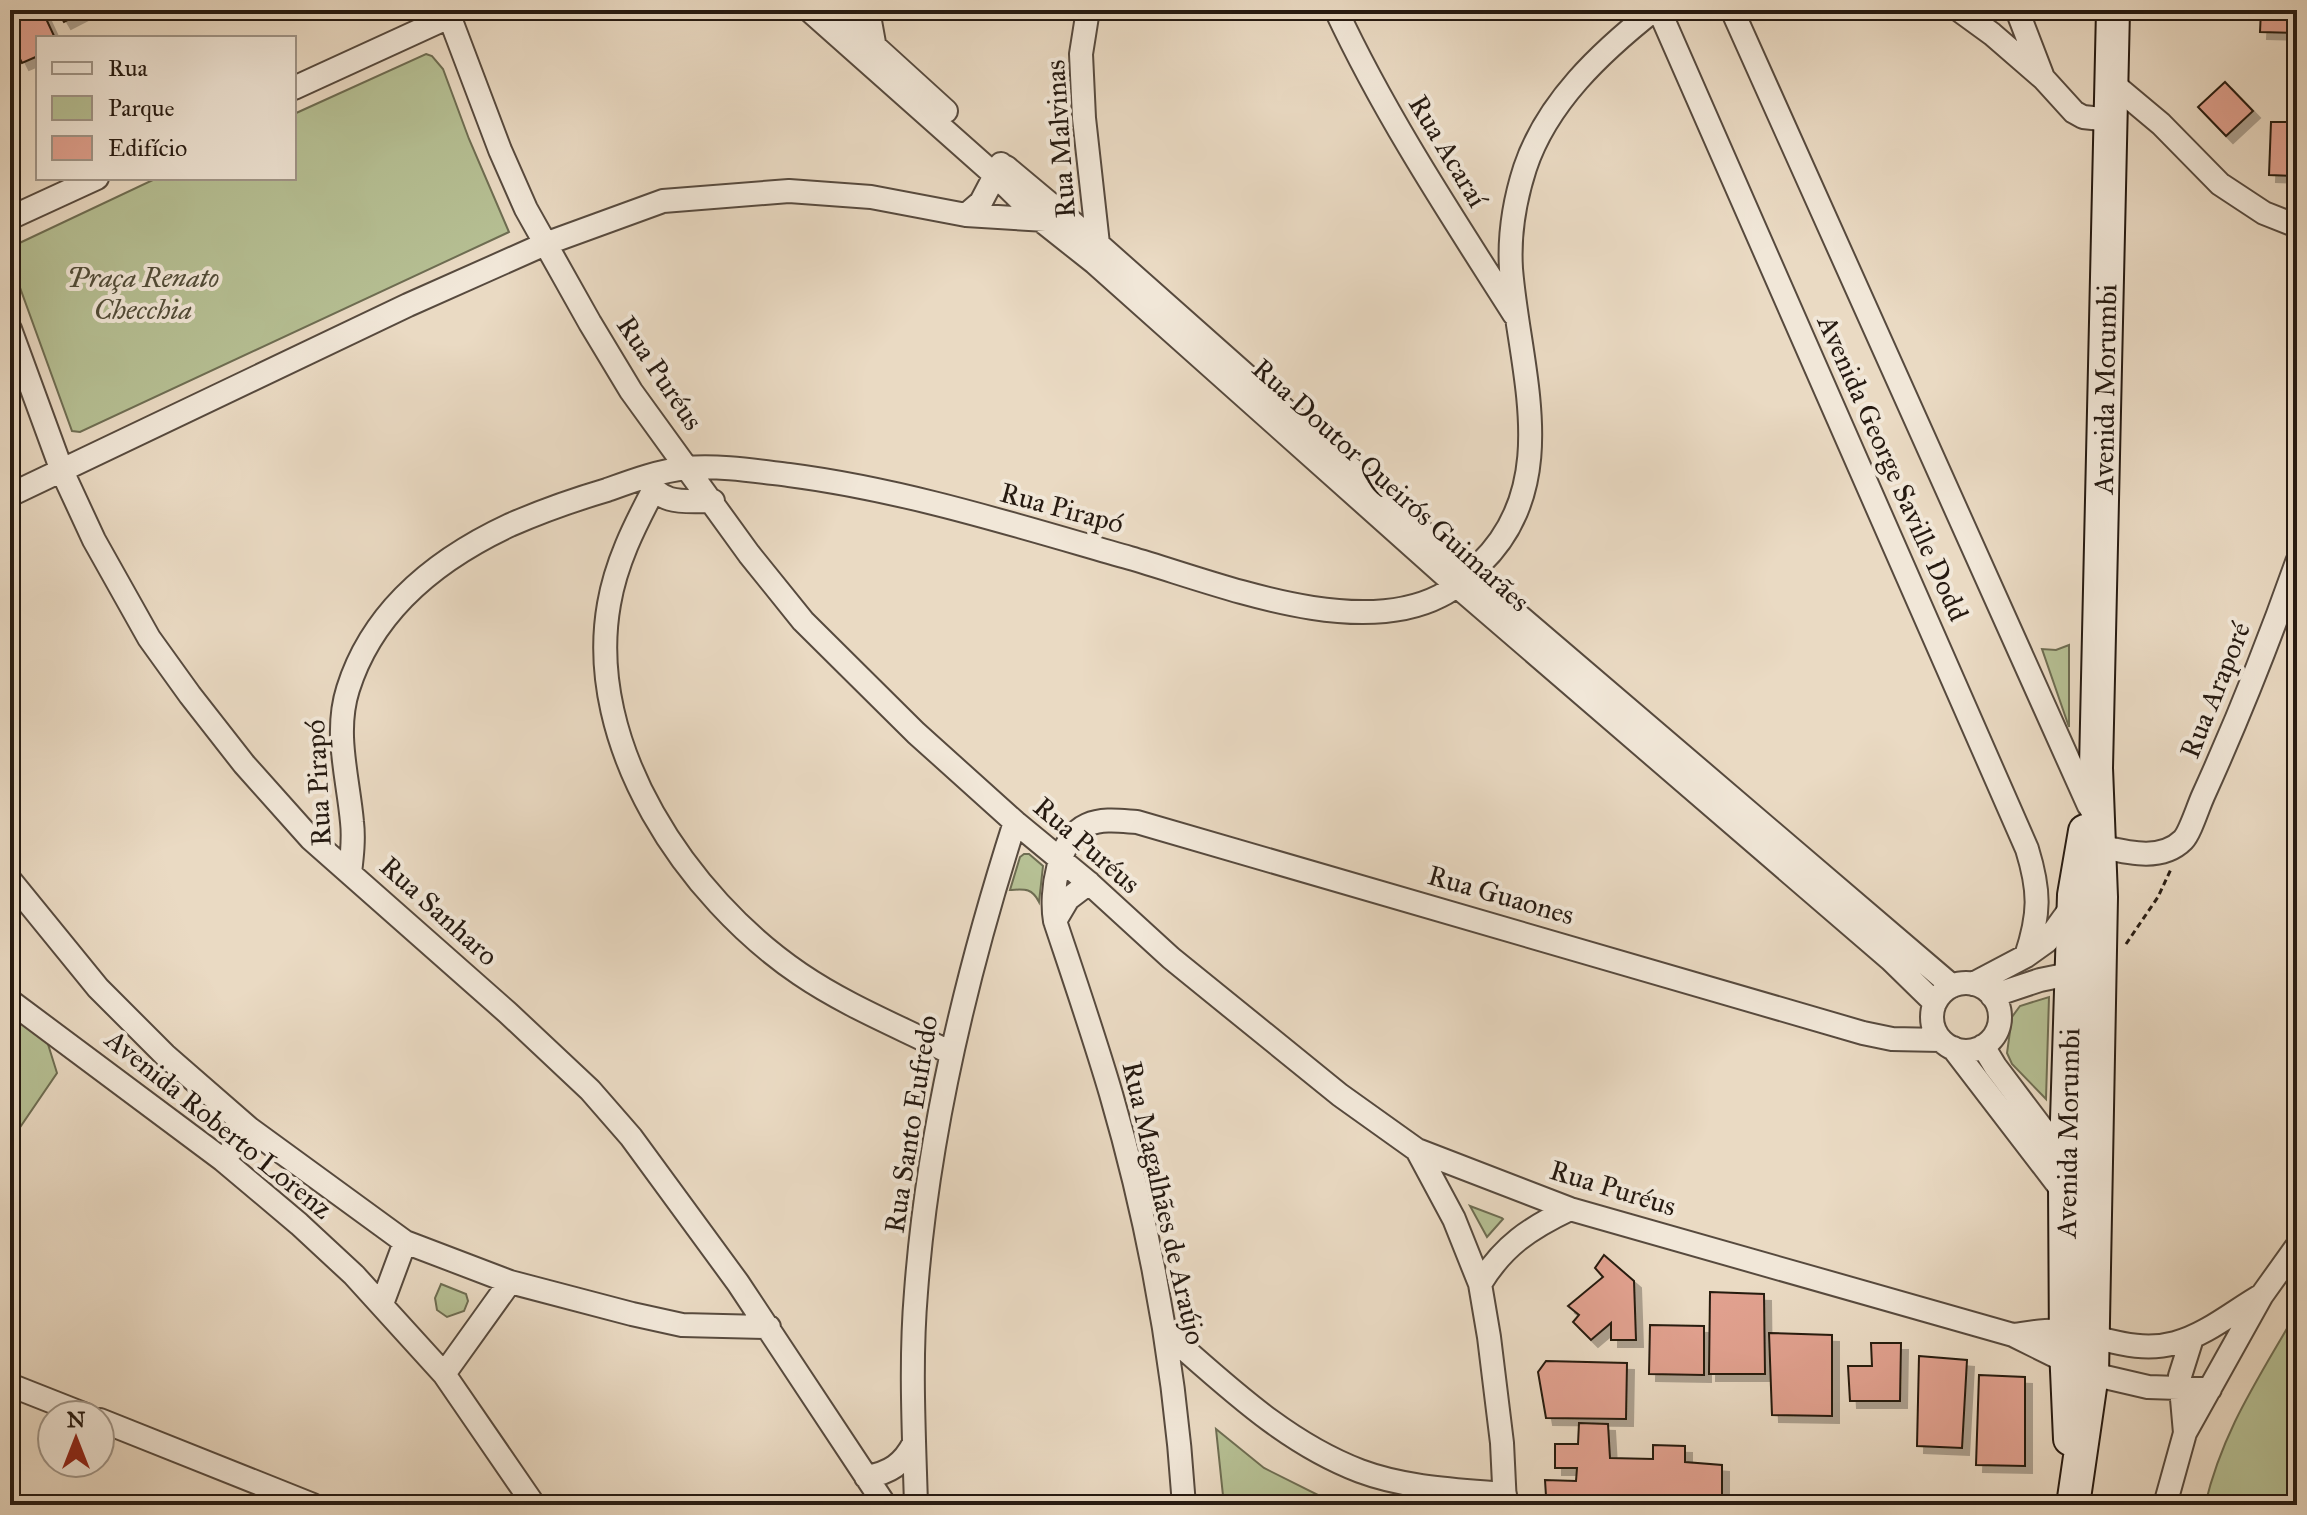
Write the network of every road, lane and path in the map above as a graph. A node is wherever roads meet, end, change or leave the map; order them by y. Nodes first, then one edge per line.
1 (809, 10) edge
2 (1088, 10) edge
3 (1336, 10) edge
4 (1656, 10) edge
5 (1732, 10) edge
6 (1959, 10) edge
7 (2017, 10) edge
8 (2113, 10) edge
9 (448, 14) edge
10 (853, 14) edge
11 (869, 50) junction
12 (2044, 79) junction
13 (2112, 83) junction
14 (296, 87) edge
15 (2111, 120) junction
16 (999, 170) junction
17 (93, 180) edge
18 (966, 215) junction
19 (10, 218) edge
20 (1053, 218) junction
21 (2297, 226) edge
22 (545, 244) junction
23 (1096, 253) junction
24 (1517, 319) junction
25 (10, 329) edge
26 (688, 468) junction
27 (62, 471) junction
28 (649, 484) junction
29 (10, 495) edge
30 (713, 501) junction
31 (2297, 562) edge
32 (1464, 580) junction
33 (2096, 768) junction
34 (2089, 806) junction
35 (1015, 822) junction
36 (2183, 840) junction
37 (2091, 845) junction
38 (1061, 860) junction
39 (350, 873) junction
40 (10, 880) edge
41 (1089, 883) junction
42 (2074, 904) junction
43 (1055, 921) junction
44 (2026, 956) junction
45 (2086, 971) junction
46 (1972, 989) junction
47 (10, 1001) edge
48 (1935, 1003) junction
49 (1947, 1044) junction
50 (1983, 1046) junction
51 (951, 1053) junction
52 (250, 1129) junction
53 (1417, 1150) junction
54 (223, 1160) junction
55 (2066, 1160) junction
56 (2065, 1194) junction
57 (1570, 1209) junction
58 (2094, 1211) junction
59 (405, 1242) junction
60 (2297, 1246) edge
61 (510, 1282) junction
62 (1480, 1284) junction
63 (2262, 1295) junction
64 (382, 1304) junction
65 (2213, 1325) junction
66 (769, 1327) junction
67 (1166, 1333) junction
68 (2013, 1335) junction
69 (2192, 1338) junction
70 (2079, 1351) junction
71 (2232, 1351) junction
72 (444, 1374) junction
73 (10, 1385) edge
74 (2180, 1388) junction
75 (2210, 1389) junction
76 (45, 1399) edge
77 (116, 1426) edge
78 (2185, 1433) junction
79 (914, 1443) junction
80 (866, 1477) junction
81 (1505, 1500) edge
82 (2074, 1502) edge
83 (313, 1505) edge
84 (534, 1505) edge
85 (885, 1505) edge
86 (916, 1505) edge
87 (1184, 1505) edge
88 (2165, 1505) edge

1 - 11 street, Rua Doutor Queirós Guimarães
2 - 23 street, Rua Malvinas
3 - 24 street, Rua Acaraí
4 - 24 street
4 - 44 street, Avenida George Saville Dodd
5 - 34 street, Avenida George Saville Dodd
6 - 12 street
7 - 12 street
8 - 13 main road, Avenida Morumbi
9 - 14 street
9 - 22 street, Rua Puréus
10 - 11 street
11 - 16 street, Rua Doutor Queirós Guimarães
12 - 15 street
13 - 15 main road, Avenida Morumbi
13 - 21 street
15 - 33 main road, Avenida Morumbi
16 - 18 street
16 - 20 street, Rua Doutor Queirós Guimarães
17 - 19 street
18 - 20 street
18 - 22 street
20 - 23 street, Rua Doutor Queirós Guimarães
22 - 26 street, Rua Puréus
22 - 27 street
23 - 32 street, Rua Doutor Queirós Guimarães
24 - 32 street
25 - 27 street, Rua Sanharo
26 - 28 street, Rua Pirapó
26 - 30 street, Rua Puréus
26 - 32 street, Rua Pirapó
27 - 29 street
27 - 39 street, Rua Sanharo
28 - 30 street
28 - 39 street, Rua Pirapó
28 - 51 street
30 - 35 street, Rua Puréus
31 - 36 street, Rua Araporé
32 - 46 street, Rua Doutor Queirós Guimarães
32 - 48 street, Rua Doutor Queirós Guimarães
33 - 34 main road, Avenida Morumbi
33 - 37 main road, Avenida Morumbi
34 - 37 main road, Avenida Morumbi
35 - 38 street, Rua Puréus
35 - 51 street, Rua Santo Eufredo
36 - 37 street
36 - 45 path
37 - 42 main road, Avenida Morumbi
37 - 45 main road, Avenida Morumbi
38 - 41 street, Rua Puréus
38 - 43 street, Rua Magalhães de Araújo
38 - 49 street, Rua Guaones
39 - 66 street, Rua Sanharo
40 - 52 street, Avenida Roberto Lorenz
41 - 43 street
41 - 53 street, Rua Puréus
42 - 44 street
42 - 45 main road, Avenida Morumbi
43 - 67 street, Rua Magalhães de Araújo
44 - 46 street
45 - 46 street
45 - 55 main road, Avenida Morumbi
45 - 58 main road, Avenida Morumbi
46 - 48 street
46 - 50 street
47 - 54 street, Avenida Roberto Lorenz
48 - 49 street
49 - 50 street
49 - 56 street
50 - 55 street
51 - 79 street, Rua Santo Eufredo
52 - 54 street
52 - 59 street, Avenida Roberto Lorenz
53 - 57 street, Rua Puréus
53 - 62 street
54 - 64 street, Avenida Roberto Lorenz
55 - 56 main road, Avenida Morumbi
55 - 58 main road
56 - 70 main road, Avenida Morumbi
57 - 62 street
57 - 68 street, Rua Puréus
58 - 70 main road, Avenida Morumbi
59 - 61 street, Avenida Roberto Lorenz
59 - 64 street
60 - 63 street
61 - 66 street, Avenida Roberto Lorenz
61 - 72 street
62 - 81 street
63 - 65 street
63 - 71 street
64 - 72 street, Avenida Roberto Lorenz
65 - 69 street
65 - 71 street
66 - 80 street, Rua Sanharo
67 - 81 street
67 - 87 street, Rua Magalhães de Araújo
68 - 70 street, Rua Puréus
68 - 70 street, Rua Puréus
69 - 70 street
69 - 74 street
70 - 74 street
70 - 82 main road, Avenida Morumbi
71 - 75 street
72 - 84 street, Avenida Roberto Lorenz
73 - 76 street
74 - 75 street
74 - 78 street
75 - 78 street
77 - 83 street
78 - 88 street
79 - 80 street
79 - 86 street, Rua Santo Eufredo
80 - 85 street, Rua Sanharo

